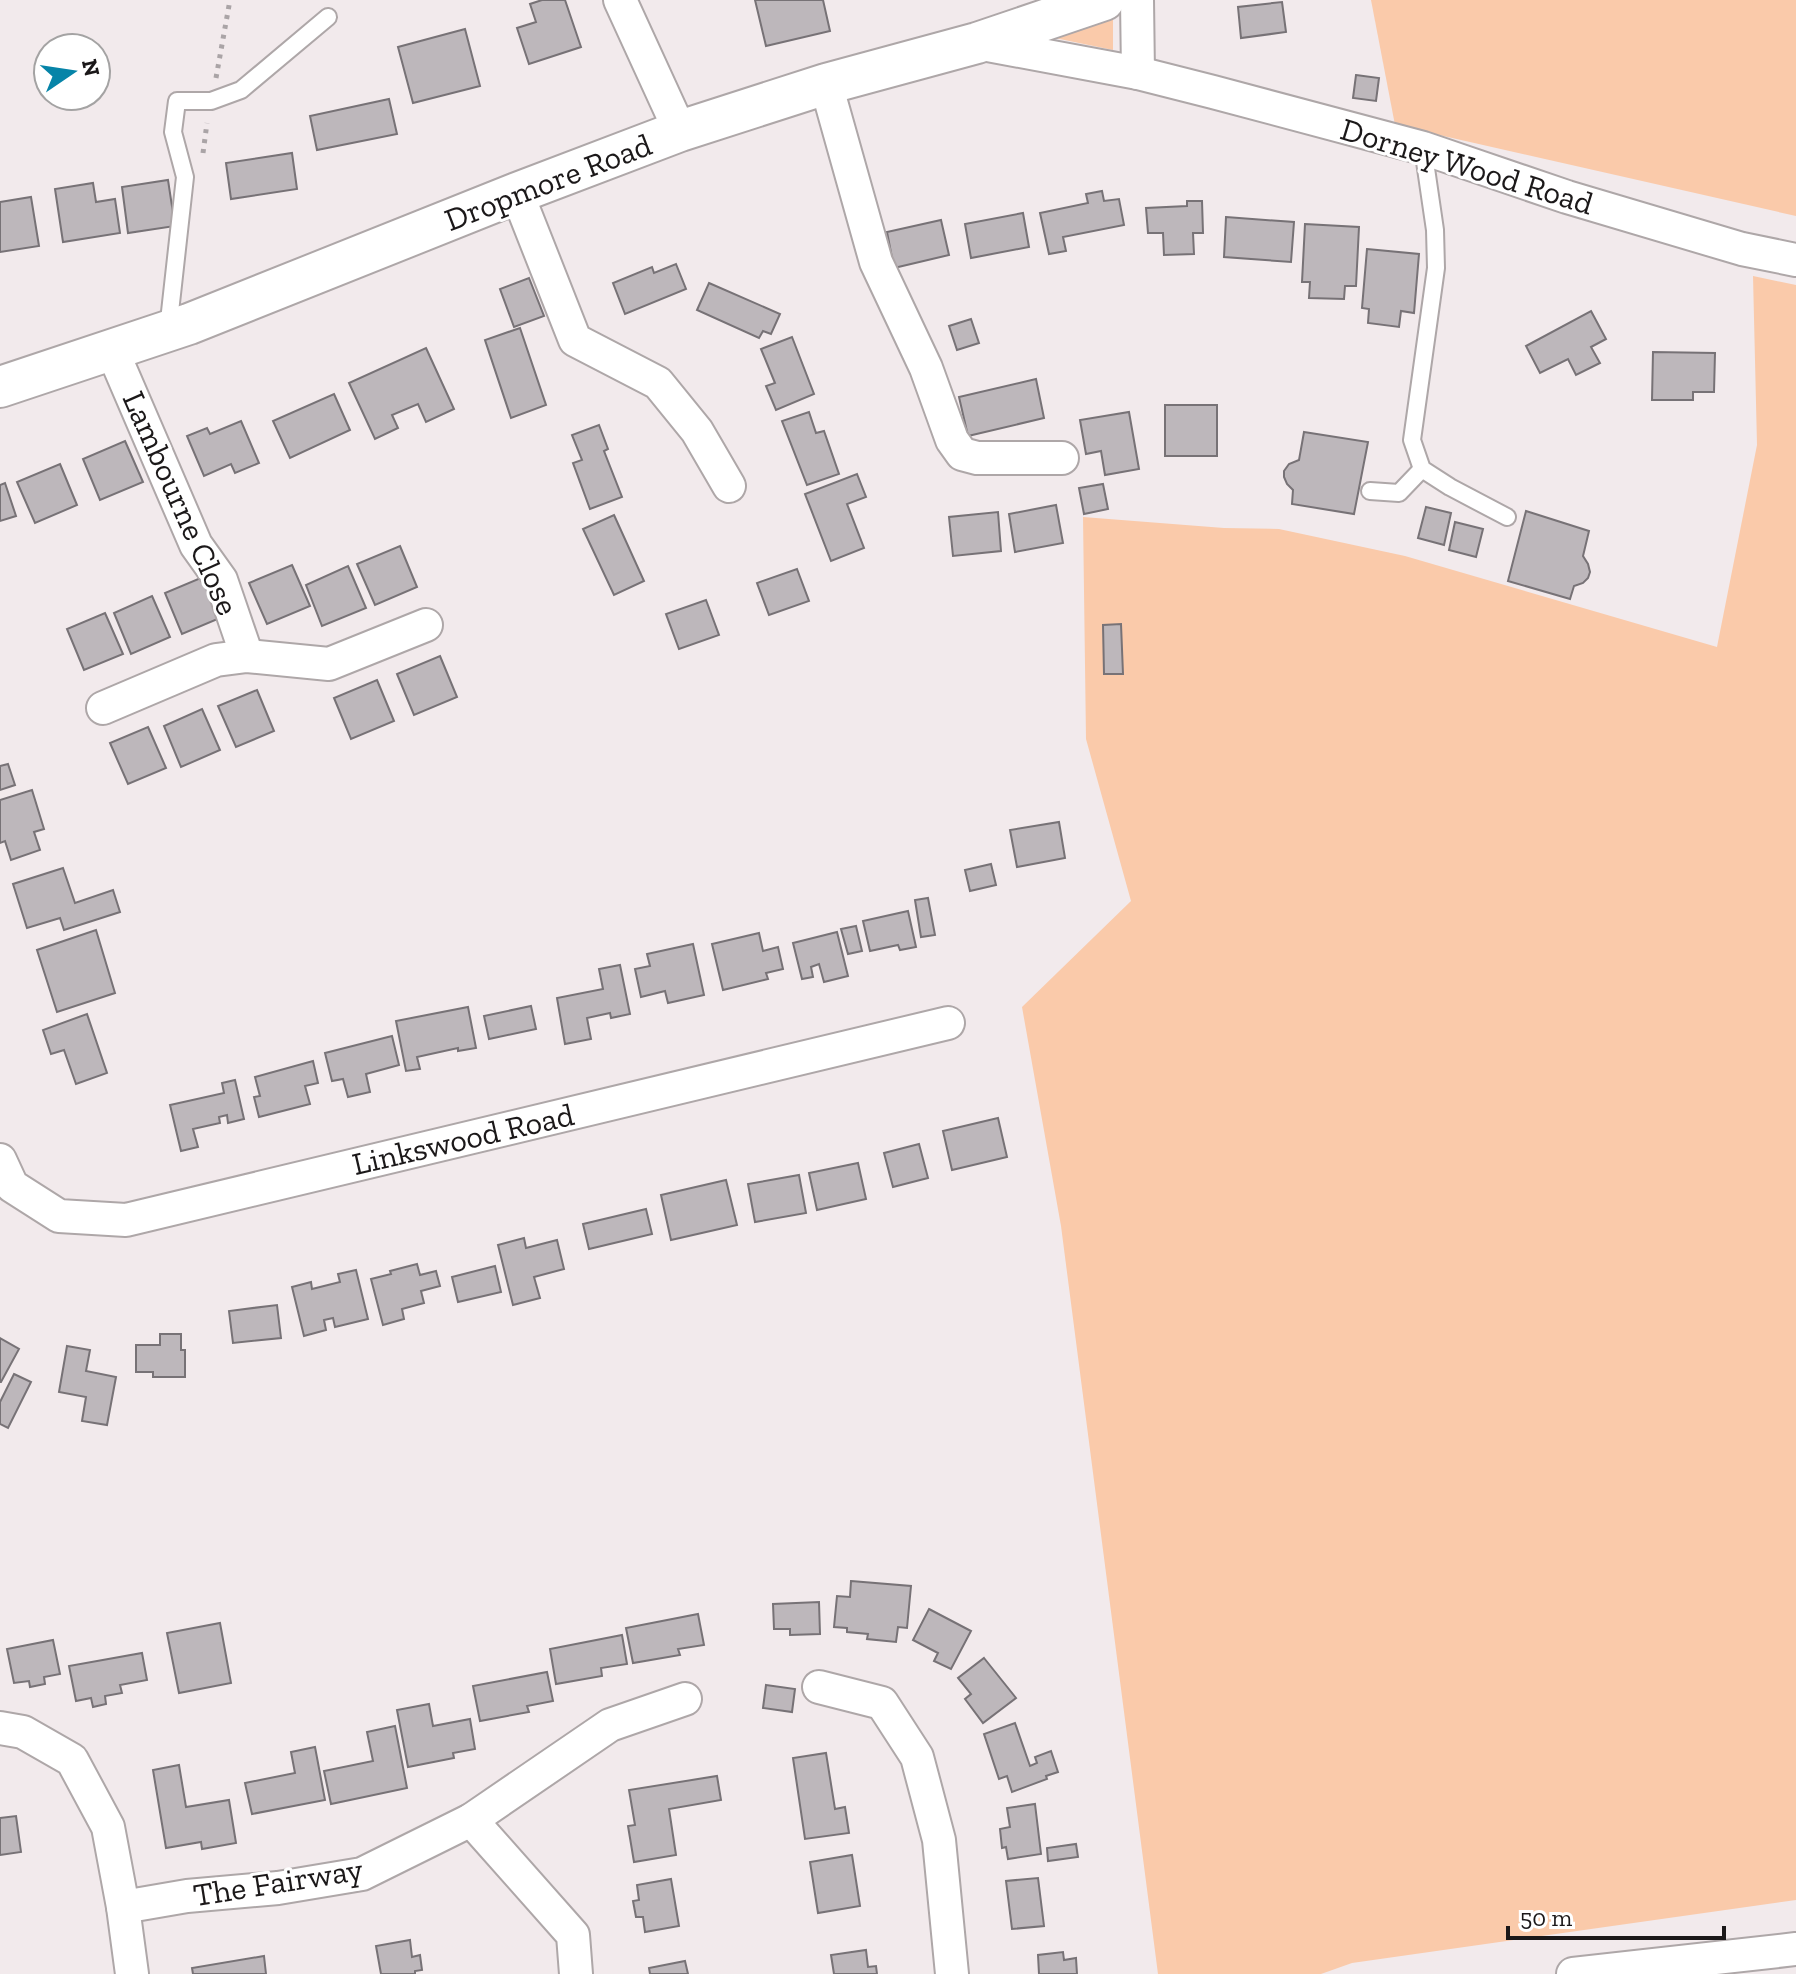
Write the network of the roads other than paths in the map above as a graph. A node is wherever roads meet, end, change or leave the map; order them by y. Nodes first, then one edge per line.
1 (620, 0) edge
2 (1104, 0) edge
3 (1137, 0) edge
4 (328, 17) dead end
5 (977, 43) junction
6 (1138, 73) junction
7 (826, 84) junction
8 (680, 131) junction
9 (1423, 148) junction
10 (517, 193) junction
11 (1796, 260) edge
12 (168, 331) junction
13 (112, 350) junction
14 (0, 387) edge
15 (1062, 458) dead end
16 (1422, 469) junction
17 (729, 486) dead end
18 (1370, 491) dead end
19 (1507, 517) dead end
20 (426, 625) dead end
21 (247, 656) junction
22 (103, 708) dead end
23 (949, 1023) dead end
24 (0, 1160) edge
25 (819, 1687) dead end
26 (685, 1699) dead end
27 (0, 1728) edge
28 (471, 1820) junction
29 (123, 1907) junction
30 (1796, 1949) edge
31 (132, 1974) edge
32 (576, 1974) edge
33 (952, 1974) edge
34 (1573, 1974) edge

1 - 8 street
2 - 5 street, Dropmore Road
3 - 6 street
4 - 12 lane
5 - 6 street, Dorney Wood Road
5 - 7 street, Dropmore Road
6 - 9 street, Dorney Wood Road
7 - 8 street, Dropmore Road
7 - 15 street
8 - 10 street, Dropmore Road
9 - 11 street, Dorney Wood Road
9 - 16 lane
10 - 12 street, Dropmore Road
10 - 17 street
12 - 13 street, Dropmore Road
13 - 14 street, Dropmore Road
13 - 21 street, Lambourne Close
16 - 18 lane
16 - 19 lane
20 - 21 street, Lambourne Close
21 - 22 street, Lambourne Close
23 - 24 street, Linkswood Road
25 - 33 street
26 - 28 street, The Fairway
27 - 29 street
28 - 29 street, The Fairway
28 - 32 street
29 - 31 street
30 - 34 street

